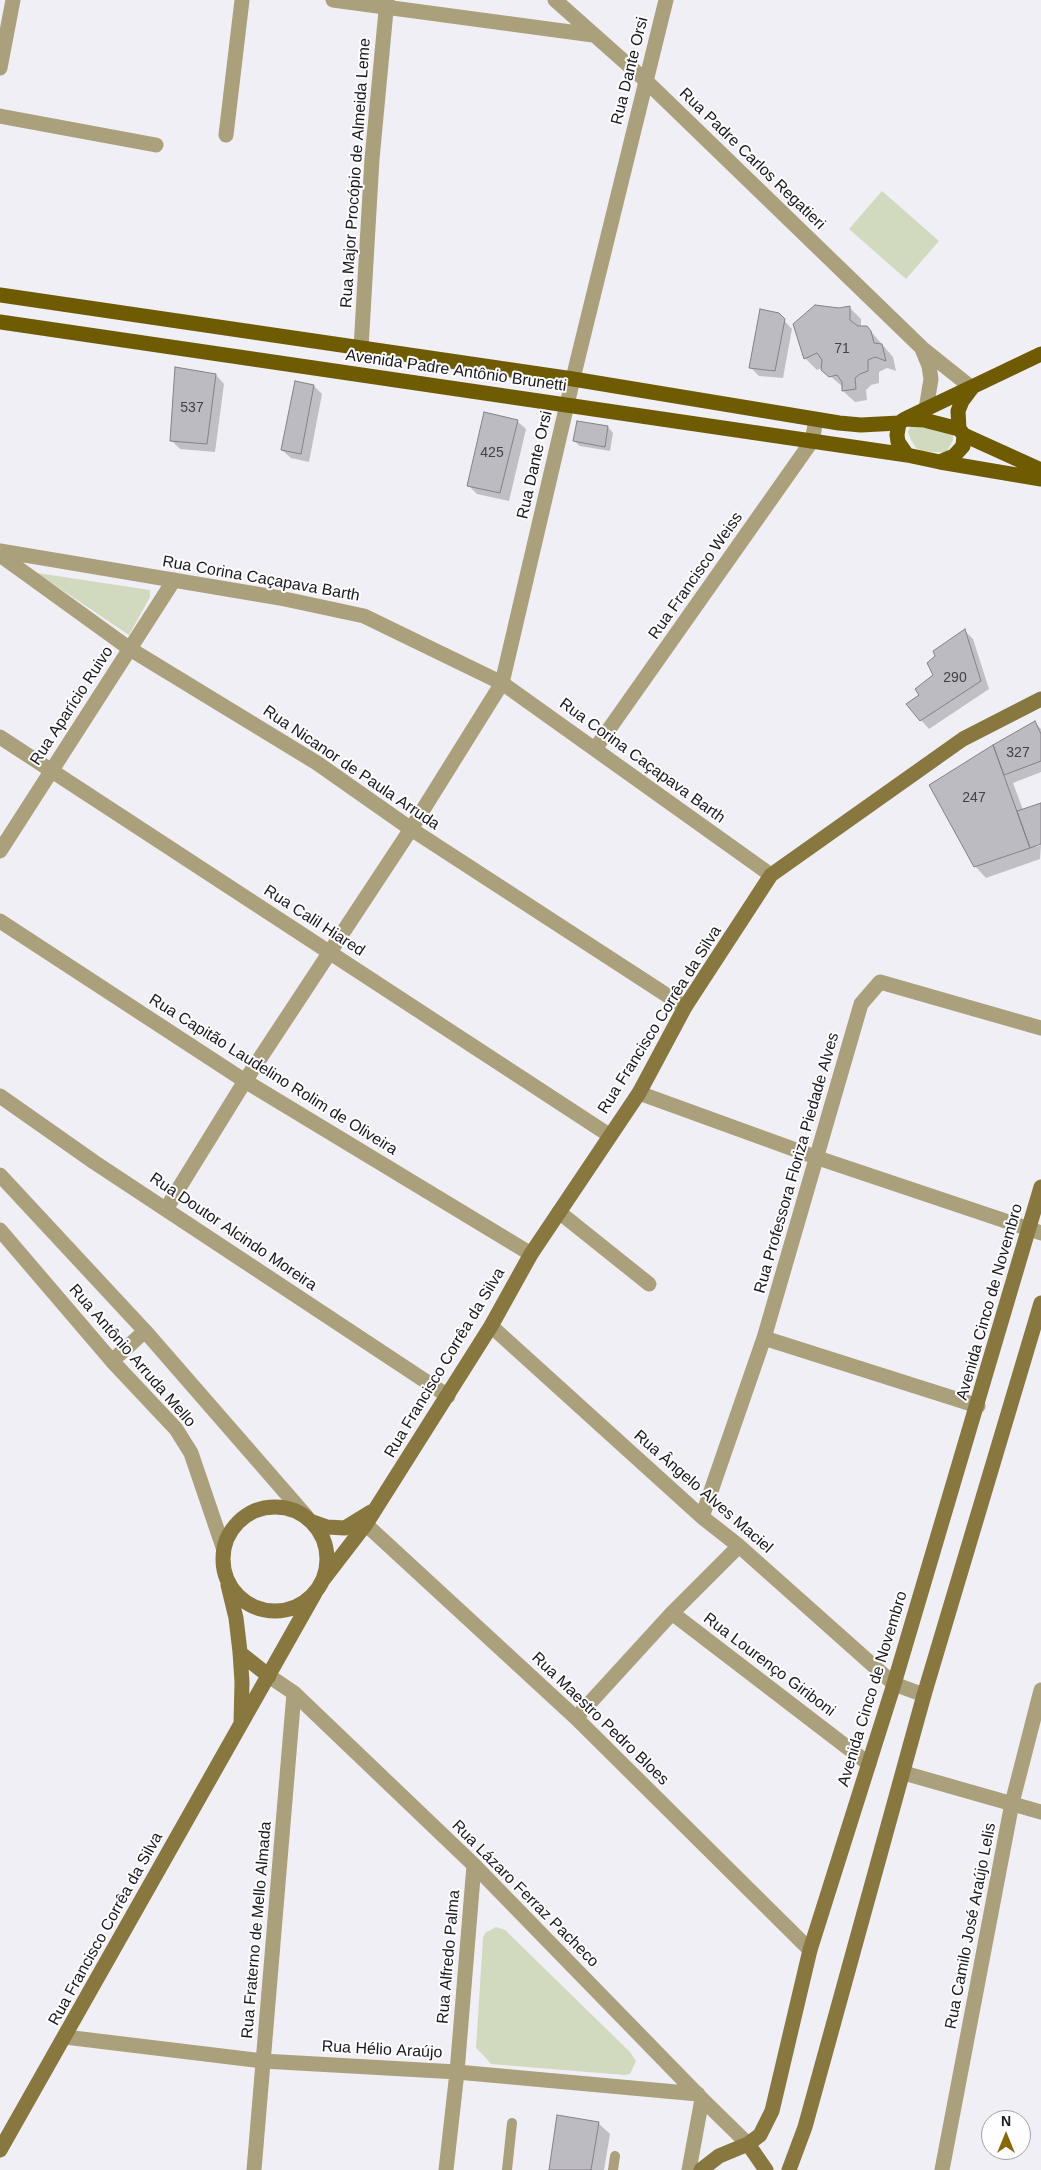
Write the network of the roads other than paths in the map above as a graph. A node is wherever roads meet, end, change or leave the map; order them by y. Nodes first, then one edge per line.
1 (13, 0) edge
2 (242, 0) edge
3 (333, 0) edge
4 (555, 0) edge
5 (666, 0) edge
6 (387, 4) edge
7 (593, 35) junction
8 (0, 68) edge
9 (646, 80) junction
10 (0, 116) edge
11 (226, 135) dead end
12 (156, 145) dead end
13 (0, 295) edge
14 (0, 322) edge
15 (361, 348) junction
16 (922, 348) junction
17 (1041, 354) edge
18 (573, 379) junction
19 (972, 388) junction
20 (567, 405) junction
21 (926, 409) junction
22 (816, 420) junction
23 (902, 421) junction
24 (962, 432) junction
25 (812, 441) junction
26 (907, 455) junction
27 (940, 462) junction
28 (1041, 470) edge
29 (1041, 479) edge
30 (0, 551) edge
31 (0, 555) edge
32 (174, 580) junction
33 (130, 648) junction
34 (502, 683) junction
35 (1041, 699) edge
36 (0, 737) edge
37 (595, 749) junction
38 (52, 771) junction
39 (411, 829) junction
40 (0, 851) edge
41 (771, 875) junction
42 (0, 921) edge
43 (329, 952) junction
44 (685, 1008) junction
45 (1041, 1028) edge
46 (245, 1081) junction
47 (639, 1093) junction
48 (0, 1096) edge
49 (609, 1135) junction
50 (818, 1158) junction
51 (0, 1175) edge
52 (1041, 1187) edge
53 (166, 1209) junction
54 (559, 1212) junction
55 (0, 1230) edge
56 (1035, 1231) edge
57 (531, 1254) junction
58 (649, 1284) dead end
59 (1041, 1303) edge
60 (491, 1326) junction
61 (145, 1331) junction
62 (764, 1338) junction
63 (112, 1361) junction
64 (448, 1396) junction
65 (978, 1406) junction
66 (702, 1517) junction
67 (310, 1519) junction
68 (363, 1521) junction
69 (739, 1546) junction
70 (223, 1547) junction
71 (324, 1580) junction
72 (227, 1581) junction
73 (315, 1593) junction
74 (672, 1613) junction
75 (240, 1653) junction
76 (269, 1676) junction
77 (894, 1684) junction
78 (1041, 1690) edge
79 (294, 1693) junction
80 (924, 1695) junction
81 (576, 1718) junction
82 (241, 1724) junction
83 (869, 1764) junction
84 (904, 1773) junction
85 (1012, 1803) junction
86 (1041, 1812) edge
87 (474, 1865) junction
88 (810, 1950) junction
89 (65, 2037) junction
90 (263, 2061) junction
91 (457, 2072) junction
92 (700, 2096) junction
93 (512, 2124) dead end
94 (805, 2127) junction
95 (748, 2144) junction
96 (0, 2150) edge
97 (615, 2156) dead end
98 (254, 2170) edge
99 (446, 2170) edge
100 (508, 2170) edge
101 (612, 2170) edge
102 (689, 2170) edge
103 (701, 2170) edge
104 (766, 2170) edge
105 (789, 2170) edge
106 (798, 2170) edge
107 (942, 2170) edge

1 - 8 street
2 - 11 street
3 - 6 street
4 - 7 street, Rua Padre Carlos Regatieri
5 - 9 street, Rua Dante Orsi
6 - 7 street
6 - 15 street, Rua Major Procópio de Almeida Leme
7 - 9 street, Rua Padre Carlos Regatieri
9 - 16 street, Rua Padre Carlos Regatieri
9 - 18 street, Rua Dante Orsi
10 - 12 street
13 - 15 main road, Avenida Padre Antônio Brunetti
14 - 20 main road, Avenida Padre Antônio Brunetti
15 - 18 main road, Avenida Padre Antônio Brunetti
16 - 19 street, Rua Padre Carlos Regatieri
16 - 21 street
17 - 19 main road
18 - 20 street, Rua Dante Orsi
18 - 22 main road, Avenida Padre Antônio Brunetti
19 - 21 main road
19 - 24 main road
20 - 25 main road, Avenida Padre Antônio Brunetti
20 - 34 street, Rua Dante Orsi
21 - 23 main road
22 - 23 main road, Avenida Padre Antônio Brunetti
22 - 25 street, Rua Francisco Weiss
23 - 24 main road
23 - 26 main road
24 - 27 main road
24 - 28 main road
25 - 26 main road, Avenida Padre Antônio Brunetti
25 - 37 street, Rua Francisco Weiss
26 - 27 main road, Avenida Padre Antônio Brunetti
27 - 29 main road, Avenida Padre Antônio Brunetti
30 - 32 street, Rua Corina Caçapava Barth
31 - 33 street, Rua Nicanor de Paula Arruda
32 - 33 street, Rua Aparício Ruivo
32 - 34 street, Rua Corina Caçapava Barth
33 - 38 street, Rua Aparício Ruivo
33 - 39 street, Rua Nicanor de Paula Arruda
34 - 37 street, Rua Corina Caçapava Barth
34 - 39 street, Rua Dante Orsi
35 - 41 main road, Rua Francisco Corrêa da Silva
36 - 38 street, Rua Calil Hiared
37 - 41 street, Rua Corina Caçapava Barth
38 - 40 street, Rua Aparício Ruivo
38 - 43 street, Rua Calil Hiared
39 - 43 street, Rua Dante Orsi
39 - 44 street, Rua Nicanor de Paula Arruda
41 - 44 main road, Rua Francisco Corrêa da Silva
42 - 46 street, Rua Capitão Laudelino Rolim de Oliveira
43 - 46 street, Rua Dante Orsi
43 - 49 street, Rua Calil Hiared
44 - 47 main road, Rua Francisco Corrêa da Silva
45 - 50 street, Rua Professora Floriza Piedade Alves
46 - 53 street, Rua Dante Orsi
46 - 57 street, Rua Capitão Laudelino Rolim de Oliveira
47 - 49 main road, Rua Francisco Corrêa da Silva
47 - 50 street
48 - 53 street, Rua Doutor Alcindo Moreira
49 - 54 main road, Rua Francisco Corrêa da Silva
50 - 56 street
50 - 62 street, Rua Professora Floriza Piedade Alves
51 - 61 street
52 - 56 main road, Avenida Cinco de Novembro
53 - 64 street, Rua Doutor Alcindo Moreira
54 - 57 main road, Rua Francisco Corrêa da Silva
54 - 58 street
55 - 63 street, Rua Antônio Arruda Mello
56 - 65 main road, Avenida Cinco de Novembro
57 - 60 main road, Rua Francisco Corrêa da Silva
59 - 80 main road
60 - 64 main road, Rua Francisco Corrêa da Silva
60 - 66 street, Rua Ângelo Alves Maciel
61 - 63 street
61 - 67 street
62 - 65 street
62 - 66 street, Rua Professora Floriza Piedade Alves
63 - 70 street, Rua Antônio Arruda Mello
64 - 68 main road, Rua Francisco Corrêa da Silva
65 - 77 main road, Avenida Cinco de Novembro
66 - 69 street, Rua Ângelo Alves Maciel
67 - 68 main road, Rua Francisco Corrêa da Silva
67 - 70 main road
67 - 71 main road
68 - 71 main road, Rua Francisco Corrêa da Silva
68 - 81 street, Rua Maestro Pedro Bloes
69 - 74 street
69 - 77 street, Rua Ângelo Alves Maciel
70 - 72 main road
71 - 73 main road
72 - 73 main road
72 - 75 main road, Rua Francisco Corrêa da Silva
73 - 76 main road, Rua Francisco Corrêa da Silva
74 - 81 street
74 - 83 street, Rua Lourenço Giriboni
75 - 76 main road
75 - 82 main road, Rua Francisco Corrêa da Silva
76 - 79 street, Rua Lázaro Ferraz Pacheco
76 - 82 main road, Rua Francisco Corrêa da Silva
77 - 80 street
77 - 83 main road, Avenida Cinco de Novembro
78 - 85 street, Rua Camilo José Araújo Lelis
79 - 87 street, Rua Lázaro Ferraz Pacheco
79 - 90 street, Rua Fraterno de Mello Almada
80 - 84 main road
81 - 88 street, Rua Maestro Pedro Bloes
82 - 89 main road, Rua Francisco Corrêa da Silva
83 - 88 main road, Avenida Cinco de Novembro
84 - 85 street
84 - 94 main road
85 - 86 street
85 - 107 street, Rua Camilo José Araújo Lelis
87 - 91 street, Rua Alfredo Palma
87 - 92 street, Rua Lázaro Ferraz Pacheco
88 - 95 main road, Avenida Cinco de Novembro
89 - 90 street, Rua Hélio Araújo
89 - 96 main road, Rua Francisco Corrêa da Silva
90 - 91 street, Rua Hélio Araújo
90 - 98 street, Rua Fraterno de Mello Almada
91 - 92 street, Rua Hélio Araújo
91 - 99 street, Rua Alfredo Palma
92 - 95 street, Rua Lázaro Ferraz Pacheco
92 - 102 street
93 - 100 lane
94 - 105 main road
94 - 106 street
95 - 103 main road, Avenida Cinco de Novembro
95 - 104 main road
97 - 101 lane

